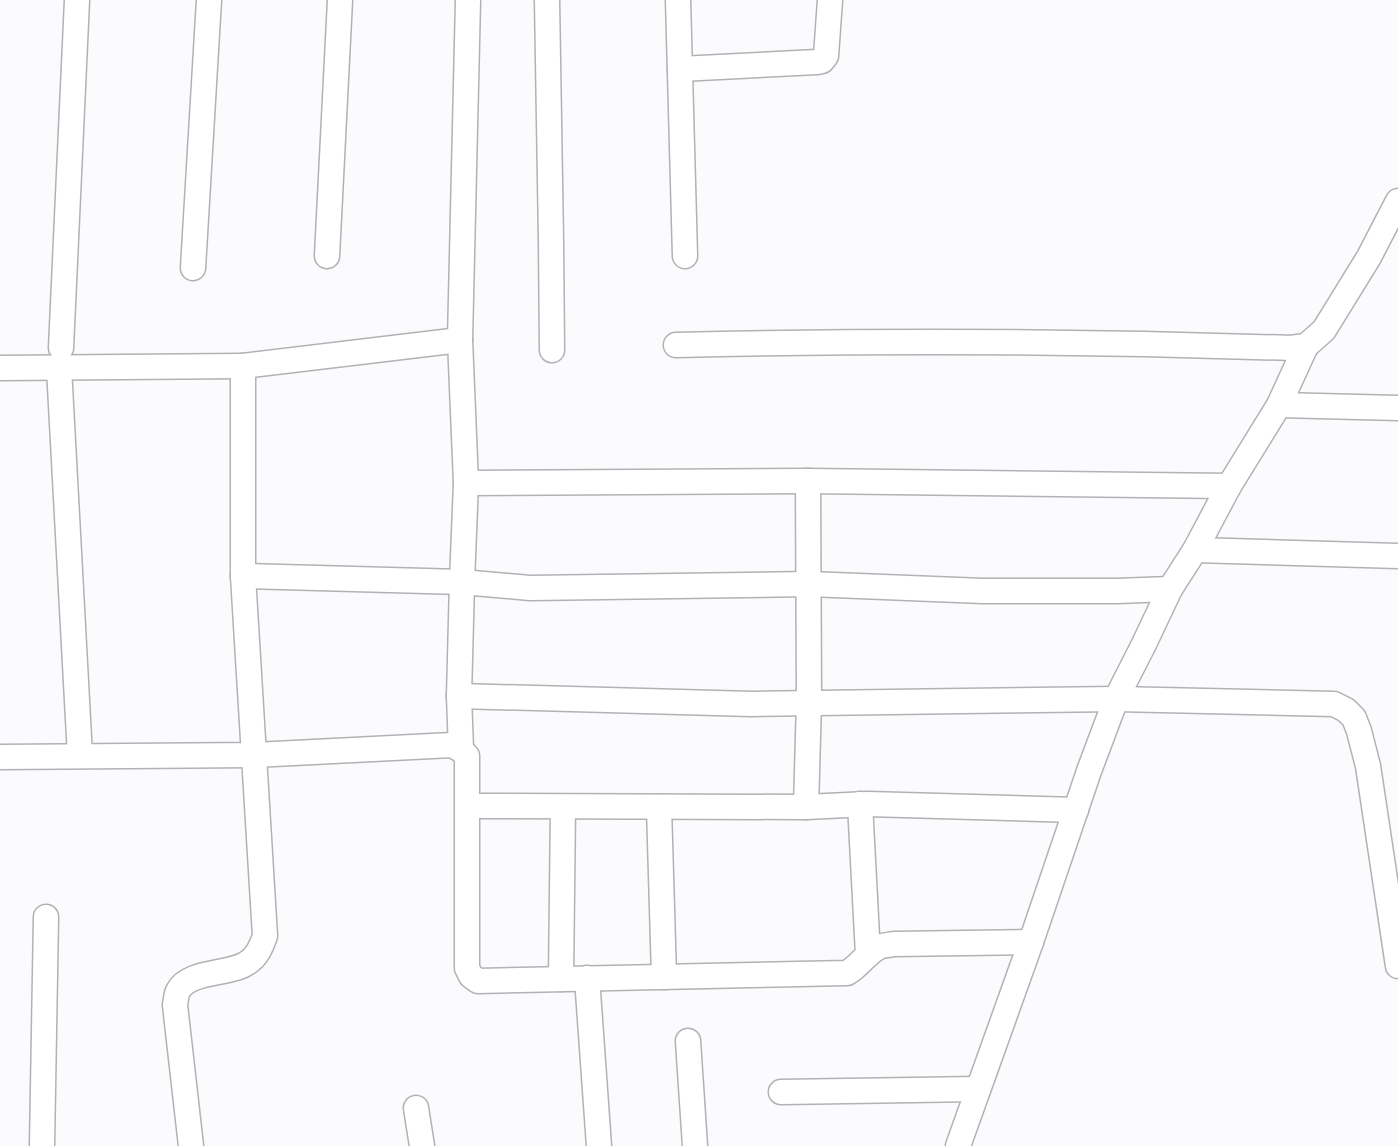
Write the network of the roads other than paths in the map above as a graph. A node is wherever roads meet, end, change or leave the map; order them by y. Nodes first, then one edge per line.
1 (77, 0) edge
2 (209, 0) edge
3 (340, 0) edge
4 (468, 0) edge
5 (547, 0) edge
6 (678, 0) edge
7 (830, 0) edge
8 (680, 69) junction
9 (1398, 201) edge
10 (327, 256) dead end
11 (685, 256) dead end
12 (193, 268) dead end
13 (460, 340) junction
14 (676, 345) dead end
15 (1306, 346) junction
16 (552, 350) dead end
17 (60, 358) junction
18 (243, 366) junction
19 (0, 368) edge
20 (1279, 405) junction
21 (1398, 408) edge
22 (808, 481) junction
23 (466, 483) junction
24 (1229, 486) junction
25 (1195, 550) junction
26 (1398, 556) edge
27 (243, 576) junction
28 (462, 582) junction
29 (809, 584) junction
30 (1170, 589) junction
31 (459, 696) junction
32 (1116, 699) junction
33 (809, 702) junction
34 (461, 750) junction
35 (254, 755) junction
36 (80, 756) junction
37 (0, 757) edge
38 (860, 804) junction
39 (468, 806) junction
40 (563, 807) junction
41 (659, 807) junction
42 (806, 807) junction
43 (1076, 810) junction
44 (46, 918) dead end
45 (1031, 942) junction
46 (868, 956) junction
47 (1398, 959) edge
48 (664, 977) junction
49 (587, 978) junction
50 (561, 979) junction
51 (688, 1041) dead end
52 (978, 1089) junction
53 (781, 1092) dead end
54 (416, 1108) dead end
55 (42, 1146) edge
56 (191, 1146) edge
57 (422, 1146) edge
58 (599, 1146) edge
59 (695, 1146) edge
60 (958, 1146) edge

1 - 17 street
2 - 12 street
3 - 10 street
4 - 13 street
5 - 16 street
6 - 8 street
7 - 8 street
8 - 11 street
9 - 15 street
13 - 18 street
13 - 23 street
14 - 15 street
15 - 20 street
17 - 18 street
17 - 19 street
17 - 36 street
18 - 27 street
20 - 21 street
20 - 24 street
22 - 23 street
22 - 24 street
22 - 29 street
23 - 28 street
24 - 25 street
25 - 26 street
25 - 30 street
27 - 28 street
27 - 35 street
28 - 29 street
28 - 31 street
29 - 30 street
29 - 33 street
30 - 32 street
31 - 33 street
31 - 34 street
32 - 33 street
32 - 43 street
32 - 47 street
33 - 42 street
34 - 35 street
34 - 39 street
35 - 36 street
35 - 56 street
36 - 37 street
38 - 42 street
38 - 43 street
38 - 46 street
39 - 40 street
39 - 50 street
40 - 41 street
40 - 50 street
41 - 42 street
41 - 48 street
43 - 45 street
44 - 55 street
45 - 46 street
45 - 52 street
46 - 48 street
48 - 49 street
49 - 50 street
49 - 58 street
51 - 59 street
52 - 53 street
52 - 60 street
54 - 57 street

